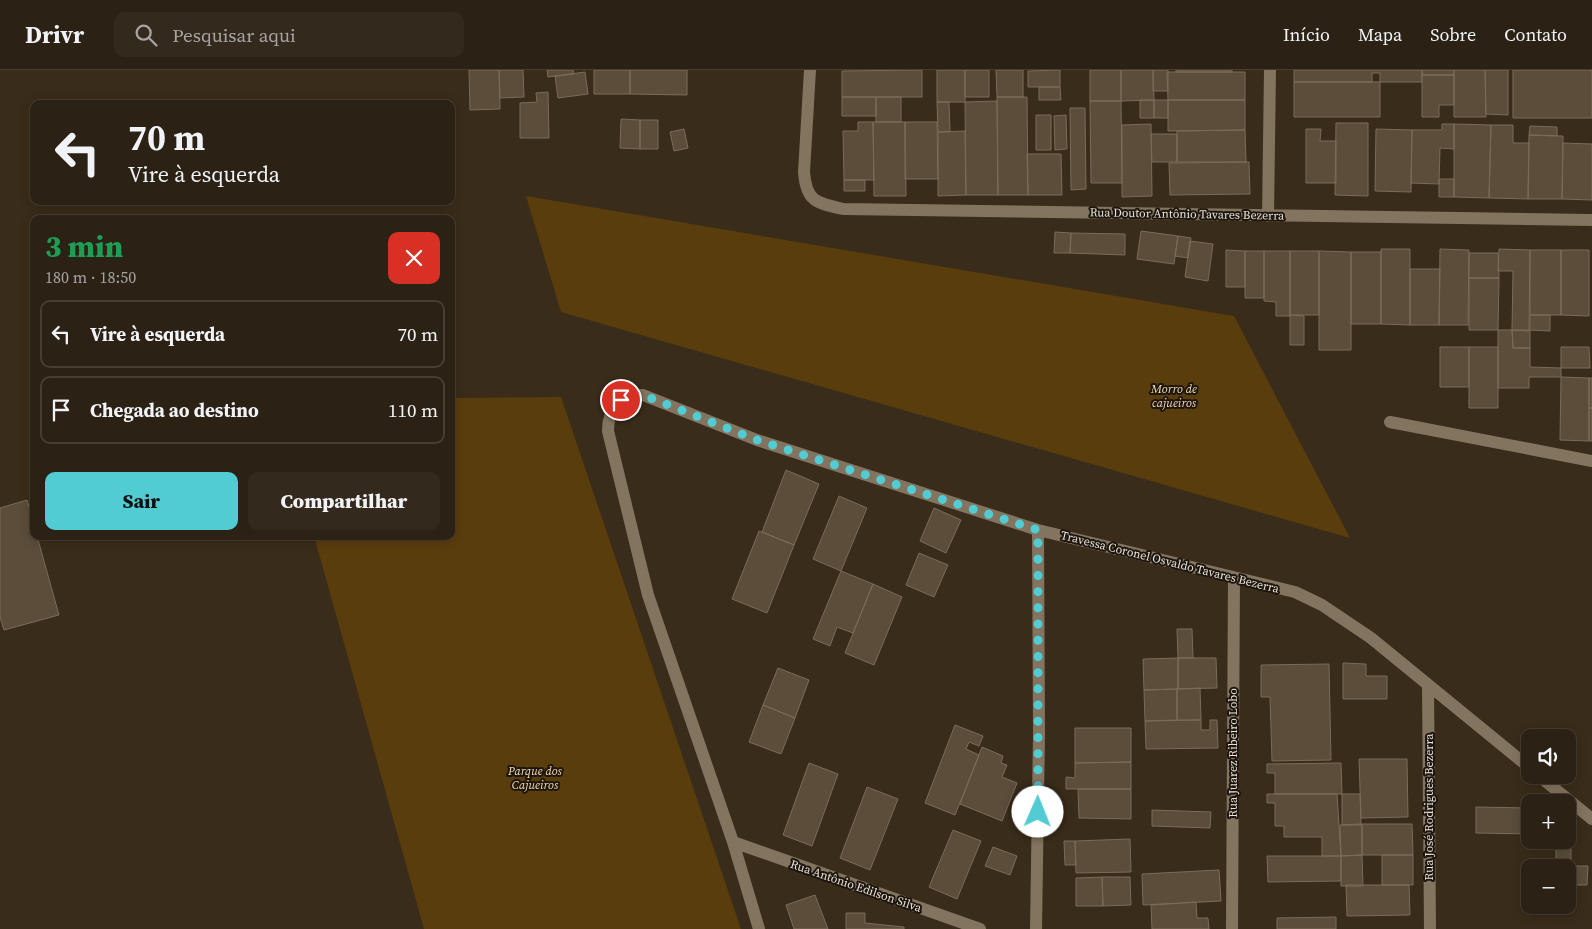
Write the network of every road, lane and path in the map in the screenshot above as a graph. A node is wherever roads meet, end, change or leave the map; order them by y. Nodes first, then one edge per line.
1 (810, 70) edge
2 (1270, 70) edge
3 (1268, 216) junction
4 (1592, 220) edge
5 (1390, 422) dead end
6 (1592, 461) edge
7 (1038, 530) junction
8 (1234, 578) junction
9 (1428, 686) junction
10 (1521, 761) edge
11 (1549, 784) edge
12 (1592, 819) edge
13 (732, 842) junction
14 (760, 929) edge
15 (980, 929) edge
16 (1036, 929) edge
17 (1232, 929) edge
18 (1430, 929) edge

1 - 3 street, Rua Doutor Antônio Tavares Bezerra
2 - 3 street
3 - 4 street, Rua Doutor Antônio Tavares Bezerra
5 - 6 street
7 - 8 street, Travessa Coronel Osvaldo Tavares Bezerra
7 - 13 street, Travessa Coronel Osvaldo Tavares Bezerra
7 - 16 street
8 - 9 street, Travessa Coronel Osvaldo Tavares Bezerra
8 - 17 street, Rua Juarez Ribeiro Lobo
9 - 10 street, Travessa Coronel Osvaldo Tavares Bezerra
9 - 18 street, Rua José Rodrigues Bezerra
11 - 12 street
13 - 14 street
13 - 15 street, Rua Antônio Edilson Silva

